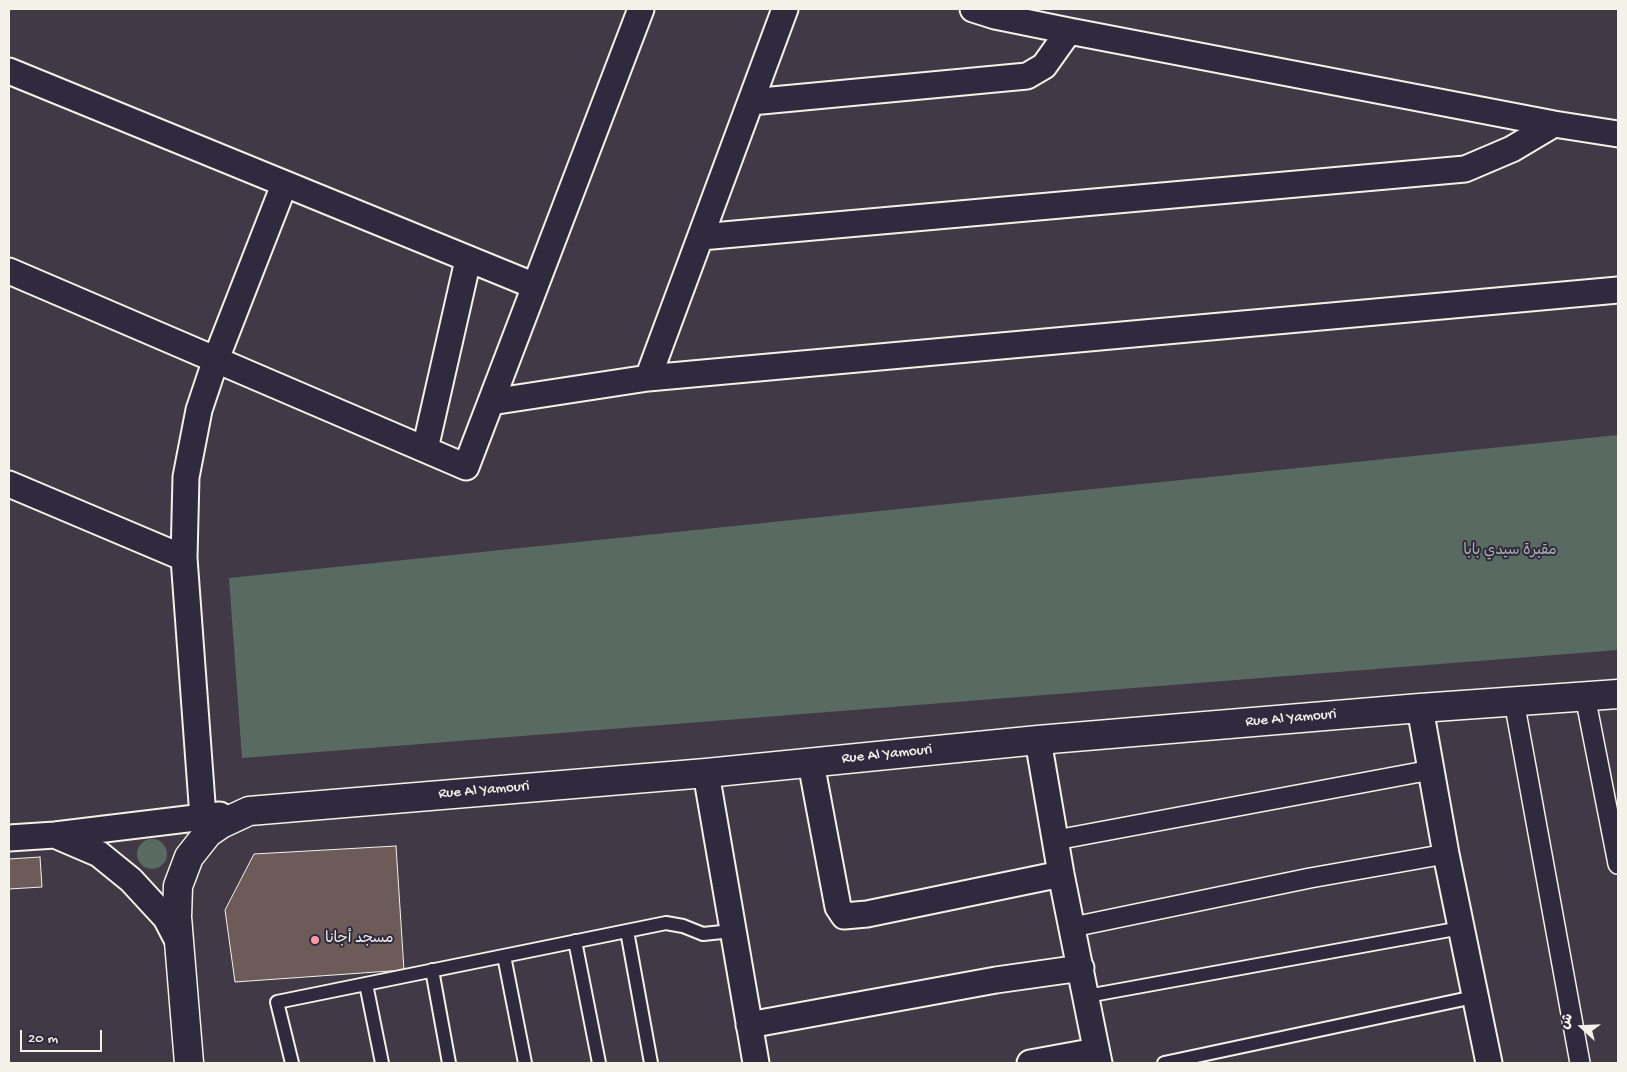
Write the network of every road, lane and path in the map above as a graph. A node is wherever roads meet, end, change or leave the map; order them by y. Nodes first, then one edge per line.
1 (641, 9) edge
2 (785, 9) edge
3 (973, 9) edge
4 (1069, 30) junction
5 (9, 71) edge
6 (751, 102) junction
7 (1554, 124) junction
8 (1618, 134) edge
9 (284, 185) junction
10 (701, 236) junction
11 (468, 260) junction
12 (9, 271) edge
13 (535, 286) junction
14 (1618, 290) edge
15 (216, 359) junction
16 (648, 378) junction
17 (491, 402) junction
18 (425, 450) junction
19 (9, 484) edge
20 (184, 558) junction
21 (1618, 694) edge
22 (1585, 696) junction
23 (1514, 701) junction
24 (1420, 708) junction
25 (1038, 740) junction
26 (811, 763) junction
27 (1431, 770) junction
28 (706, 773) junction
29 (249, 812) junction
30 (203, 817) junction
31 (166, 822) junction
32 (136, 826) junction
33 (55, 835) junction
34 (9, 838) edge
35 (1056, 840) junction
36 (1446, 854) junction
37 (186, 864) junction
38 (1618, 864) edge
39 (1061, 874) junction
40 (127, 876) junction
41 (1073, 927) junction
42 (1461, 928) junction
43 (627, 931) junction
44 (732, 931) junction
45 (575, 941) junction
46 (179, 943) junction
47 (504, 956) junction
48 (1081, 968) junction
49 (432, 970) junction
50 (366, 984) junction
51 (1087, 996) junction
52 (1474, 996) junction
53 (749, 1025) junction
54 (1098, 1057) edge
55 (189, 1063) edge
56 (292, 1063) edge
57 (382, 1063) edge
58 (449, 1063) edge
59 (525, 1063) edge
60 (599, 1063) edge
61 (652, 1063) edge
62 (756, 1063) edge
63 (1030, 1063) edge
64 (1164, 1063) edge
65 (1489, 1063) edge
66 (1580, 1063) edge

1 - 13 street
2 - 6 street
3 - 4 street
4 - 6 street
4 - 7 street
5 - 9 street
6 - 10 street
7 - 8 street
7 - 10 street
9 - 11 street
9 - 15 street
10 - 16 street
11 - 13 street
11 - 18 street
12 - 15 street
13 - 17 street
14 - 16 street
15 - 18 street
15 - 20 street
16 - 17 street
17 - 18 street
19 - 20 street
20 - 30 street
21 - 22 street, Rue Al Yamouri
22 - 23 street, Rue Al Yamouri
22 - 38 street
23 - 24 street, Rue Al Yamouri
23 - 66 street
24 - 25 street, Rue Al Yamouri
24 - 27 street
25 - 26 street, Rue Al Yamouri
25 - 35 street
26 - 28 street, Rue Al Yamouri
26 - 39 street
27 - 35 street
27 - 36 street
28 - 29 street, Rue Al Yamouri
28 - 44 street
29 - 30 street
29 - 37 street, Rue Al Yamouri
30 - 31 street
31 - 32 street
31 - 37 street
32 - 33 street
32 - 40 street
33 - 34 street
33 - 40 street
35 - 39 street
36 - 41 street
36 - 42 street
37 - 40 street
37 - 46 street
39 - 41 street
40 - 46 street
41 - 48 street
42 - 51 lane
42 - 52 street
43 - 44 lane
43 - 45 lane
43 - 61 lane
44 - 53 street
45 - 47 lane
45 - 60 lane
46 - 55 street
47 - 49 lane
47 - 59 lane
48 - 51 street
48 - 53 street
49 - 50 lane
49 - 58 lane
50 - 56 lane
50 - 57 lane
51 - 54 street
52 - 64 lane
52 - 65 street
53 - 62 street
54 - 63 street

